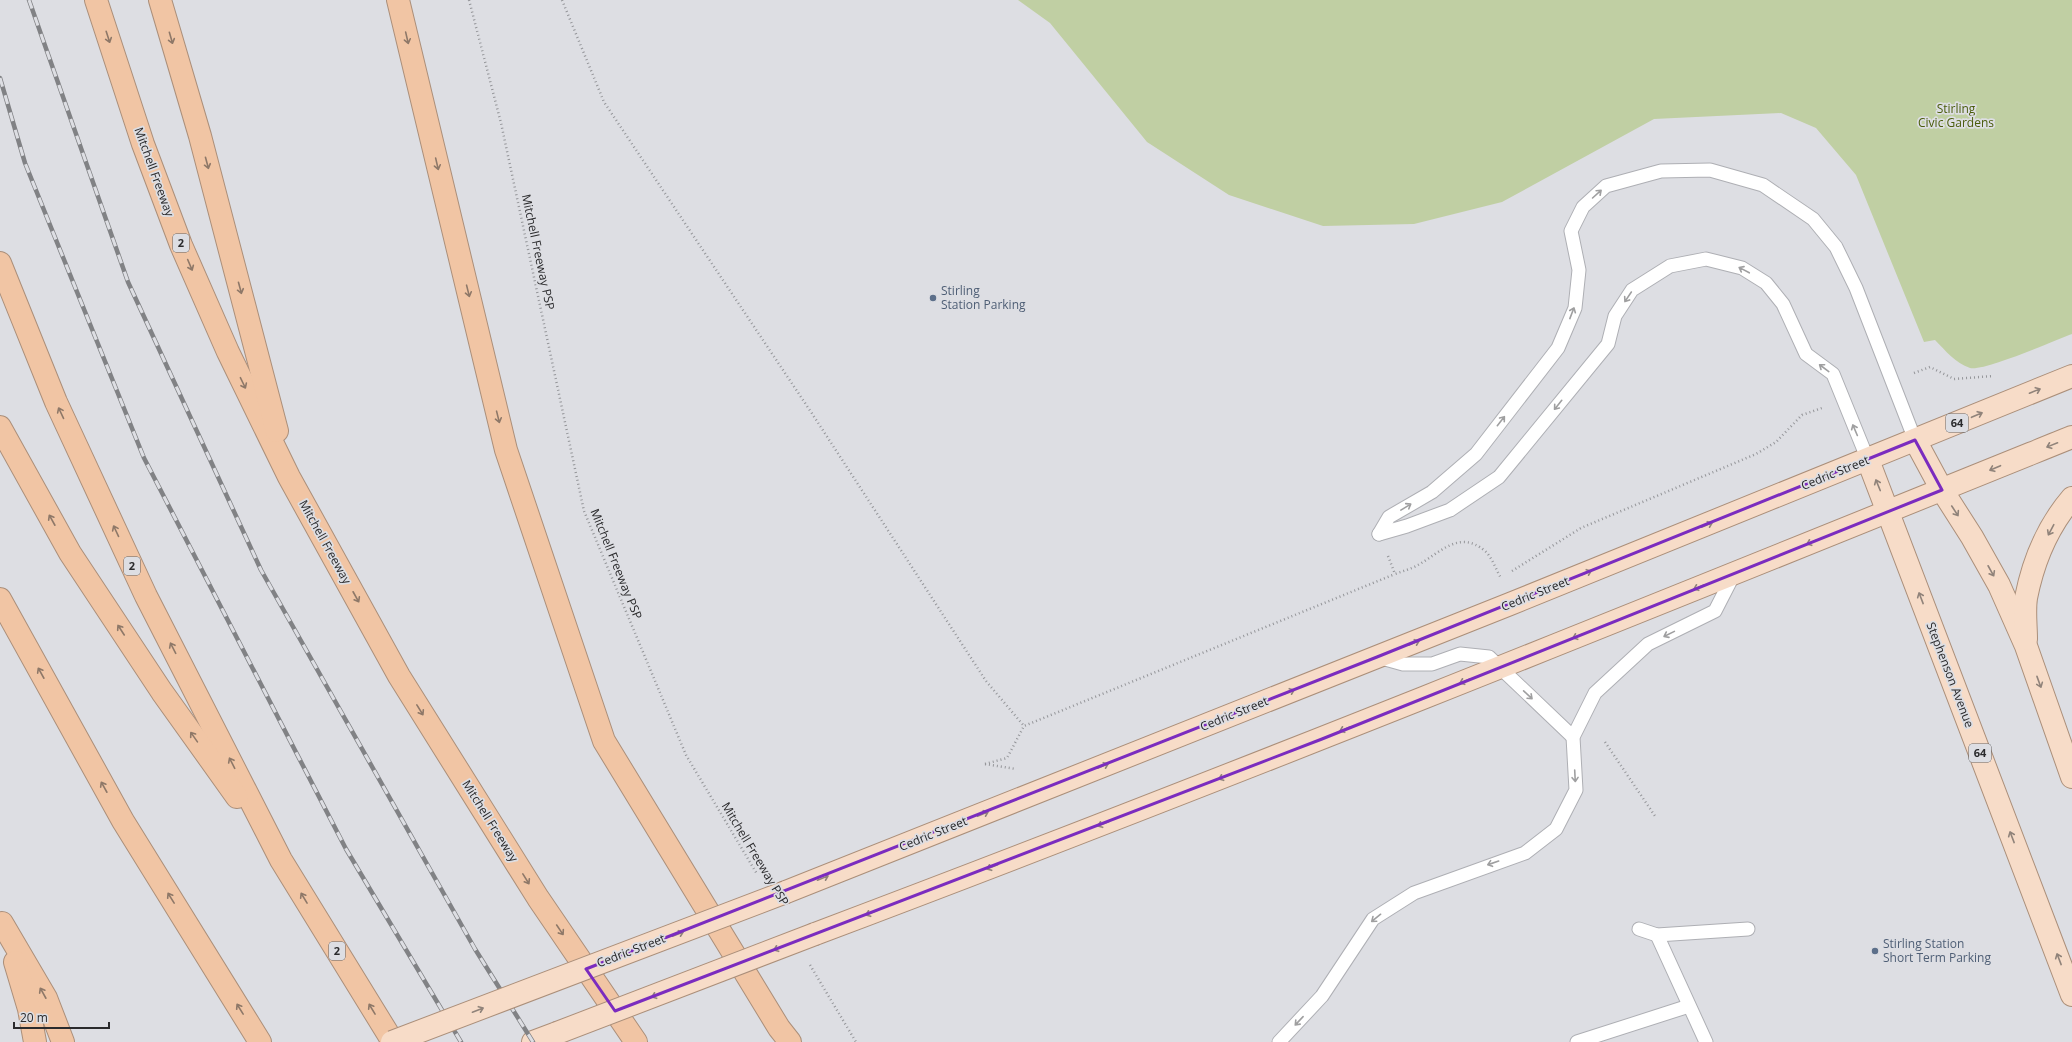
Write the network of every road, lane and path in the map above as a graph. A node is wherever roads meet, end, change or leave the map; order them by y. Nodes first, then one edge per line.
1 (96, 0) edge
2 (160, 0) edge
3 (398, 0) edge
4 (469, 0) edge
5 (562, 0) edge
6 (0, 263) edge
7 (1914, 373) dead end
8 (1999, 374) dead end
9 (2072, 376) edge
10 (1815, 411) dead end
11 (0, 427) edge
12 (2072, 437) edge
13 (1915, 440) junction
14 (1868, 460) junction
15 (289, 477) junction
16 (1942, 490) junction
17 (2072, 498) edge
18 (1889, 511) junction
19 (1388, 555) dead end
20 (1735, 573) junction
21 (1395, 574) junction
22 (0, 599) edge
23 (2026, 646) junction
24 (1378, 657) junction
25 (1502, 667) junction
26 (1024, 726) junction
27 (1572, 737) junction
28 (1605, 742) dead end
29 (985, 764) dead end
30 (2072, 777) edge
31 (1655, 816) dead end
32 (282, 860) junction
33 (759, 878) dead end
34 (1, 919) edge
35 (1639, 929) dead end
36 (1748, 929) dead end
37 (1656, 935) junction
38 (807, 960) dead end
39 (2072, 996) edge
40 (1689, 1006) junction
41 (35, 1042) edge
42 (63, 1042) edge
43 (260, 1042) edge
44 (392, 1042) edge
45 (533, 1042) edge
46 (636, 1042) edge
47 (790, 1042) edge
48 (856, 1042) edge
49 (1279, 1042) edge
50 (1577, 1042) edge
51 (1706, 1042) edge

1 -> 15 highway, Mitchell Freeway / 2
2 -> 15 highway
3 -> 47 highway
4 - 33 path, Mitchell Freeway PSP
5 - 26 path
32 -> 6 highway, 2
7 - 8 path
13 -> 9 main road, Cedric Street / 64
10 - 21 path
32 -> 11 highway
12 -> 16 main road
13 - 14 main road, Cedric Street / 64
14 -> 13 lane
13 - 16 main road
18 -> 14 main road, 64
24 -> 14 main road, Cedric Street
15 -> 46 highway, Mitchell Freeway / 2
16 - 18 main road
16 -> 23 main road
17 -> 23 main road
18 -> 20 main road
39 -> 18 main road, Stephenson Avenue / 64
19 - 21 path
20 -> 25 main road
20 -> 27 lane
21 - 26 path
43 -> 22 highway
23 -> 30 main road
24 - 25 lane
44 -> 24 main road, Cedric Street, bridge
25 -> 27 lane
25 -> 45 main road, bridge
26 - 29 path
27 -> 49 lane
28 - 31 path
44 -> 32 highway, 2
34 - 41 highway
42 -> 34 highway
35 - 37 lane
36 - 37 lane
37 - 40 lane
38 - 48 path
40 - 50 lane
40 - 51 lane

